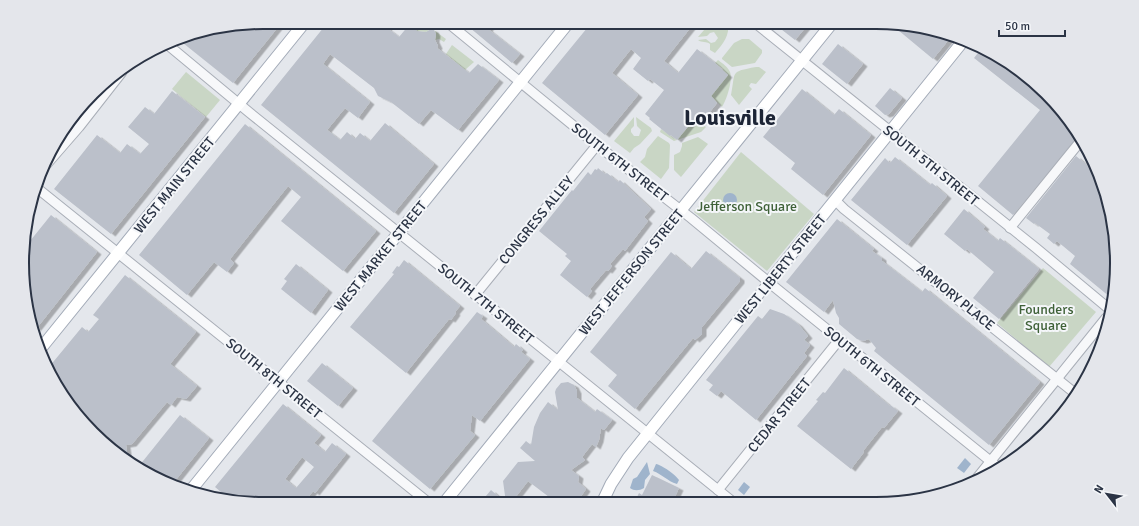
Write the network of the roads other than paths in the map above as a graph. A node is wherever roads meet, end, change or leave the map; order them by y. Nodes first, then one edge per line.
1 (299, 29) edge
2 (456, 29) edge
3 (563, 29) edge
4 (763, 29) edge
5 (827, 29) edge
6 (960, 45) edge
7 (171, 48) edge
8 (802, 61) junction
9 (521, 82) junction
10 (113, 84) edge
11 (239, 104) junction
12 (890, 132) junction
13 (598, 145) junction
14 (1079, 146) edge
15 (56, 154) edge
16 (40, 191) edge
17 (835, 200) junction
18 (681, 210) junction
19 (1010, 228) junction
20 (399, 233) junction
21 (118, 253) junction
22 (769, 282) junction
23 (475, 295) junction
24 (750, 306) joint
25 (1106, 307) edge
26 (1102, 323) edge
27 (839, 340) junction
28 (44, 345) edge
29 (558, 362) junction
30 (1058, 379) junction
31 (278, 382) junction
32 (1072, 391) edge
33 (648, 434) junction
34 (991, 461) junction
35 (995, 465) edge
36 (983, 471) edge
37 (194, 487) edge
38 (718, 490) junction
39 (420, 497) edge
40 (449, 497) edge
41 (605, 497) edge
42 (727, 497) edge

1 - 11 main road, WEST MAIN STREET
2 - 9 street, SOUTH 6TH STREET
3 - 9 main road, WEST MARKET STREET
4 - 8 street, SOUTH 5TH STREET
5 - 8 main road, WEST JEFFERSON STREET
6 - 12 main road, WEST LIBERTY STREET
7 - 11 street, SOUTH 7TH STREET
8 - 12 street, SOUTH 5TH STREET
8 - 18 main road, WEST JEFFERSON STREET
9 - 13 street, SOUTH 6TH STREET
9 - 20 main road, WEST MARKET STREET
10 - 15 street
11 - 20 street, SOUTH 7TH STREET
11 - 21 main road, WEST MAIN STREET
12 - 17 main road, WEST LIBERTY STREET
12 - 19 street, SOUTH 5TH STREET
13 - 18 street, SOUTH 6TH STREET
13 - 23 street, CONGRESS ALLEY
14 - 19 street
16 - 21 street, SOUTH 8TH STREET
17 - 22 main road, WEST LIBERTY STREET
17 - 30 street, ARMORY PLACE
18 - 22 street, SOUTH 6TH STREET
18 - 29 main road, WEST JEFFERSON STREET
19 - 25 street, SOUTH 5TH STREET
20 - 23 street, SOUTH 7TH STREET
20 - 31 main road, WEST MARKET STREET
21 - 28 main road, WEST MAIN STREET
21 - 31 street, SOUTH 8TH STREET
22 - 24 street, WEST LIBERTY STREET
22 - 27 street, SOUTH 6TH STREET
23 - 29 street, SOUTH 7TH STREET
24 - 33 main road, WEST LIBERTY STREET
26 - 30 street
27 - 34 street, SOUTH 6TH STREET
27 - 38 street, CEDAR STREET
29 - 33 street, SOUTH 7TH STREET
29 - 40 main road, WEST JEFFERSON STREET
30 - 32 street, ARMORY PLACE
30 - 34 street
31 - 37 main road, WEST MARKET STREET
31 - 39 street, SOUTH 8TH STREET
33 - 38 street, SOUTH 7TH STREET
33 - 41 main road, WEST LIBERTY STREET
34 - 35 street, SOUTH 6TH STREET
34 - 36 street
38 - 42 street, SOUTH 7TH STREET

